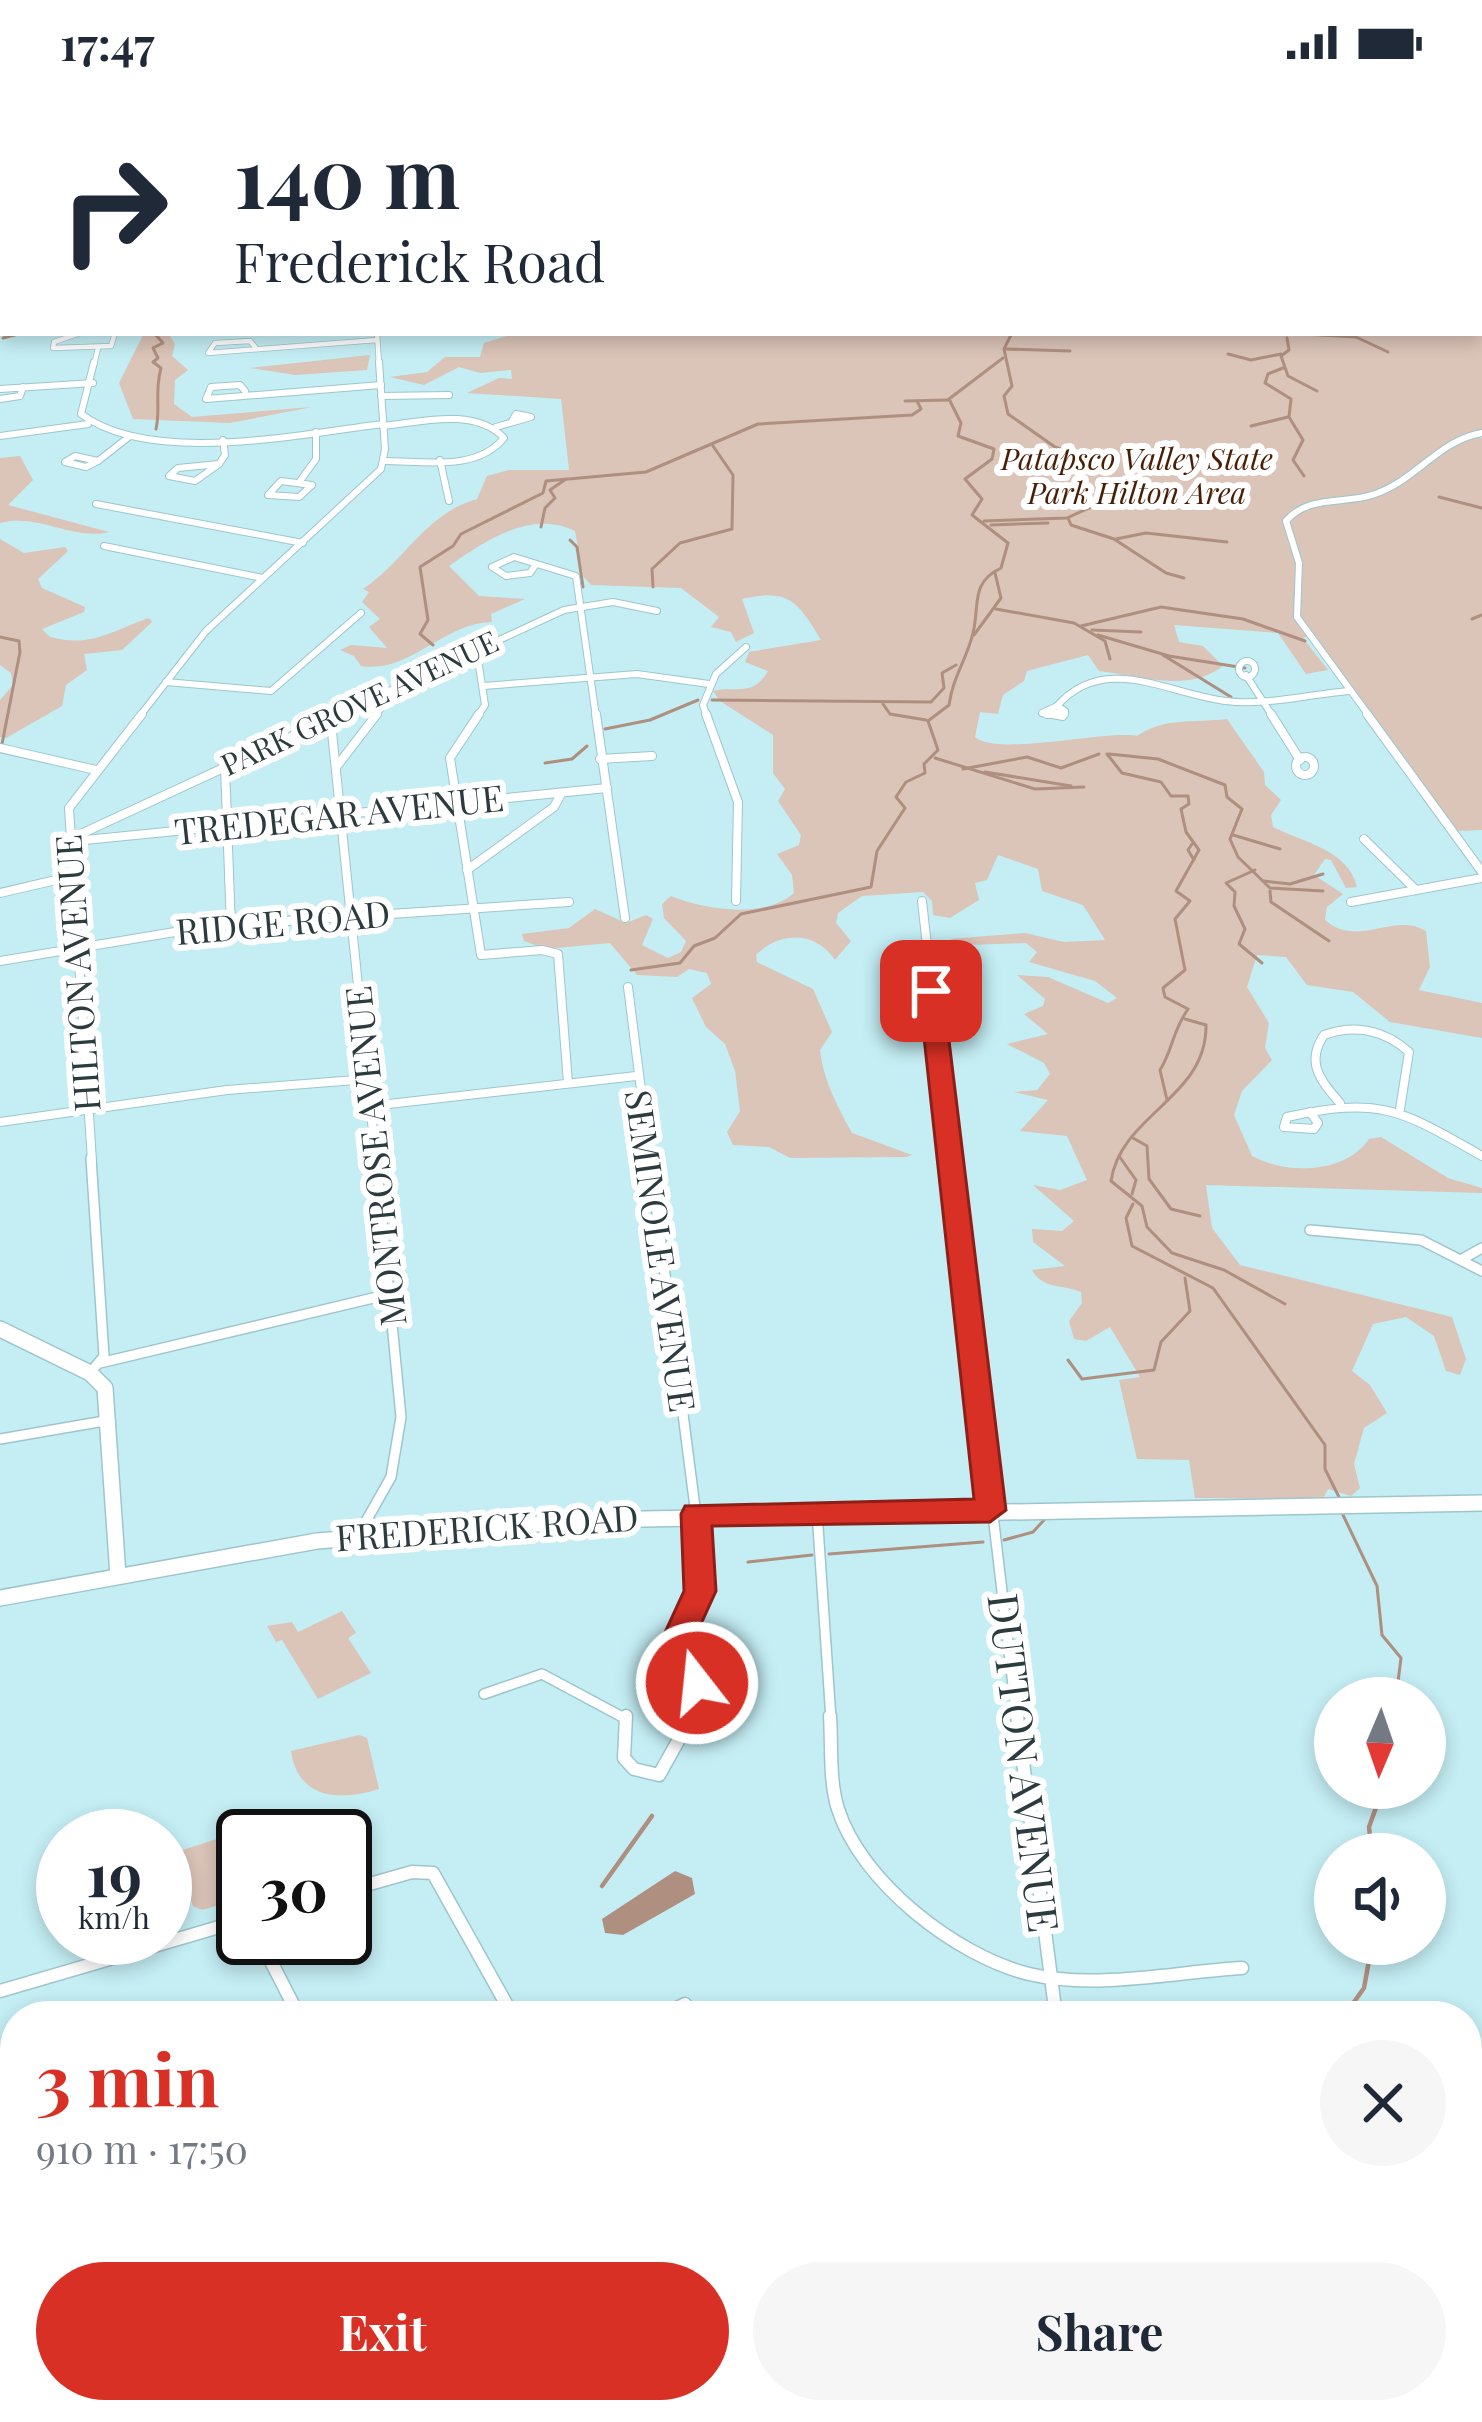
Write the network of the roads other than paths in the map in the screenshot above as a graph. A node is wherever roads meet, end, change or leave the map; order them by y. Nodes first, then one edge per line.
1 (72, 336) edge
2 (115, 336) edge
3 (377, 336) edge
4 (98, 347) junction
5 (255, 347) junction
6 (93, 383) junction
7 (381, 385) junction
8 (23, 387) junction
9 (0, 389) edge
10 (245, 392) junction
11 (449, 394) dead end
12 (381, 396) junction
13 (0, 399) edge
14 (512, 422) dead end
15 (88, 424) junction
16 (383, 426) junction
17 (496, 427) junction
18 (316, 432) junction
19 (1482, 433) edge
20 (0, 436) edge
21 (130, 436) junction
22 (223, 440) junction
23 (440, 460) junction
24 (98, 461) dead end
25 (384, 463) junction
26 (219, 464) junction
27 (300, 481) junction
28 (449, 501) dead end
29 (96, 504) dead end
30 (303, 543) junction
31 (104, 546) dead end
32 (536, 564) junction
33 (263, 578) junction
34 (581, 604) junction
35 (657, 611) dead end
36 (361, 613) dead end
37 (746, 647) dead end
38 (470, 653) junction
39 (1246, 675) dead end
40 (590, 676) junction
41 (166, 682) junction
42 (709, 684) junction
43 (483, 686) junction
44 (395, 688) junction
45 (1349, 691) junction
46 (1260, 702) junction
47 (1057, 706) dead end
48 (324, 722) junction
49 (0, 748) edge
50 (652, 756) dead end
51 (600, 759) junction
52 (1300, 760) dead end
53 (337, 766) junction
54 (225, 767) junction
55 (96, 770) junction
56 (607, 788) junction
57 (561, 794) junction
58 (455, 803) junction
59 (342, 815) junction
60 (227, 826) junction
61 (1364, 839) dead end
62 (70, 840) junction
63 (466, 870) junction
64 (1482, 875) edge
65 (73, 876) junction
66 (1415, 889) junction
67 (0, 893) edge
68 (736, 901) dead end
69 (568, 902) dead end
70 (922, 902) dead end
71 (1351, 902) dead end
72 (473, 907) junction
73 (352, 914) junction
74 (625, 918) dead end
75 (232, 927) junction
76 (77, 943) junction
77 (0, 961) edge
78 (628, 987) dead end
79 (636, 1076) junction
80 (368, 1079) junction
81 (568, 1083) junction
82 (1340, 1103) junction
83 (371, 1106) junction
84 (87, 1109) junction
85 (1400, 1109) junction
86 (1310, 1112) dead end
87 (0, 1122) edge
88 (1482, 1156) edge
89 (1310, 1230) dead end
90 (1482, 1249) edge
91 (1464, 1258) junction
92 (1482, 1271) edge
93 (390, 1294) junction
94 (0, 1329) edge
95 (95, 1368) junction
96 (110, 1420) junction
97 (0, 1439) edge
98 (1482, 1503) edge
99 (990, 1510) junction
100 (817, 1512) junction
101 (696, 1514) junction
102 (357, 1537) junction
103 (118, 1576) junction
104 (0, 1598) edge
105 (484, 1694) dead end
106 (372, 1884) edge
107 (216, 1928) edge
108 (273, 1965) edge
109 (1242, 1968) dead end
110 (1050, 1977) junction
111 (0, 1991) edge
112 (291, 2001) edge
113 (505, 2001) edge
114 (1053, 2001) edge

1 - 4 street
2 - 4 street
3 - 5 street
3 - 7 street
4 - 6 street
5 - 5 street
6 - 8 street
6 - 15 street
7 - 10 street
7 - 12 street
8 - 9 street
8 - 13 street
10 - 10 street
11 - 12 street
12 - 16 street
14 - 17 street
15 - 20 street
15 - 21 street
16 - 17 street
16 - 18 street
16 - 25 street
17 - 23 street
18 - 22 street
18 - 27 street
19 - 45 street
21 - 22 street
21 - 24 street
22 - 26 street
23 - 25 street
23 - 28 street
25 - 30 street, HILTON AVENUE
26 - 26 street
27 - 27 street
29 - 30 street
30 - 33 street, HILTON AVENUE
31 - 33 street
32 - 32 street
32 - 34 street
33 - 41 street, HILTON AVENUE
34 - 35 street, PARK GROVE AVENUE
34 - 38 street, PARK GROVE AVENUE
34 - 40 street
36 - 41 street
37 - 42 street
38 - 43 street
38 - 44 street, PARK GROVE AVENUE
39 - 46 street
40 - 42 street
40 - 43 street
40 - 51 street
41 - 55 street, HILTON AVENUE
42 - 68 street
43 - 58 street
44 - 48 street, PARK GROVE AVENUE
44 - 53 street
45 - 46 street
45 - 64 street
46 - 47 street
46 - 52 street
48 - 53 street, MONTROSE AVENUE
48 - 54 street, PARK GROVE AVENUE
49 - 55 street
50 - 51 street
51 - 56 street
53 - 59 street, MONTROSE AVENUE
54 - 60 street
54 - 62 street, PARK GROVE AVENUE
55 - 62 street, HILTON AVENUE
56 - 57 street, TREDEGAR AVENUE
56 - 74 street
57 - 58 street, TREDEGAR AVENUE
57 - 63 street
58 - 59 street, TREDEGAR AVENUE
58 - 63 street
59 - 60 street, TREDEGAR AVENUE
59 - 73 street, MONTROSE AVENUE
60 - 62 street, TREDEGAR AVENUE
60 - 75 street
61 - 66 street
62 - 65 street, HILTON AVENUE
63 - 72 street
64 - 66 street
65 - 67 street
65 - 76 street, HILTON AVENUE
66 - 71 street
69 - 72 street, RIDGE ROAD
70 - 99 street, DUTTON AVENUE
72 - 73 street, RIDGE ROAD
72 - 81 street
73 - 75 street, RIDGE ROAD
73 - 80 street, MONTROSE AVENUE
75 - 76 street, RIDGE ROAD
76 - 77 street, RIDGE ROAD
76 - 84 street, HILTON AVENUE
78 - 79 street, SEMINOLE AVENUE
79 - 81 street
79 - 101 street, SEMINOLE AVENUE
80 - 83 street, MONTROSE AVENUE
80 - 84 street
81 - 83 street
82 - 85 street
82 - 85 street
82 - 86 street
83 - 93 street, MONTROSE AVENUE
84 - 87 street
84 - 95 street, HILTON AVENUE
85 - 88 street
89 - 91 street
90 - 91 street
91 - 92 street
93 - 95 street
93 - 102 street, MONTROSE AVENUE
94 - 95 main road
95 - 96 main road
96 - 97 street
96 - 103 main road
98 - 99 main road, FREDERICK ROAD
99 - 100 main road, FREDERICK ROAD
99 - 110 street, DUTTON AVENUE
100 - 101 main road, FREDERICK ROAD
100 - 110 street
101 - 102 main road, FREDERICK ROAD
101 - 105 street, SEMINOLE AVENUE
102 - 103 main road, FREDERICK ROAD
103 - 104 main road, FREDERICK ROAD
106 - 113 street
107 - 111 street
108 - 112 street
109 - 110 street
110 - 114 street, DUTTON AVENUE

